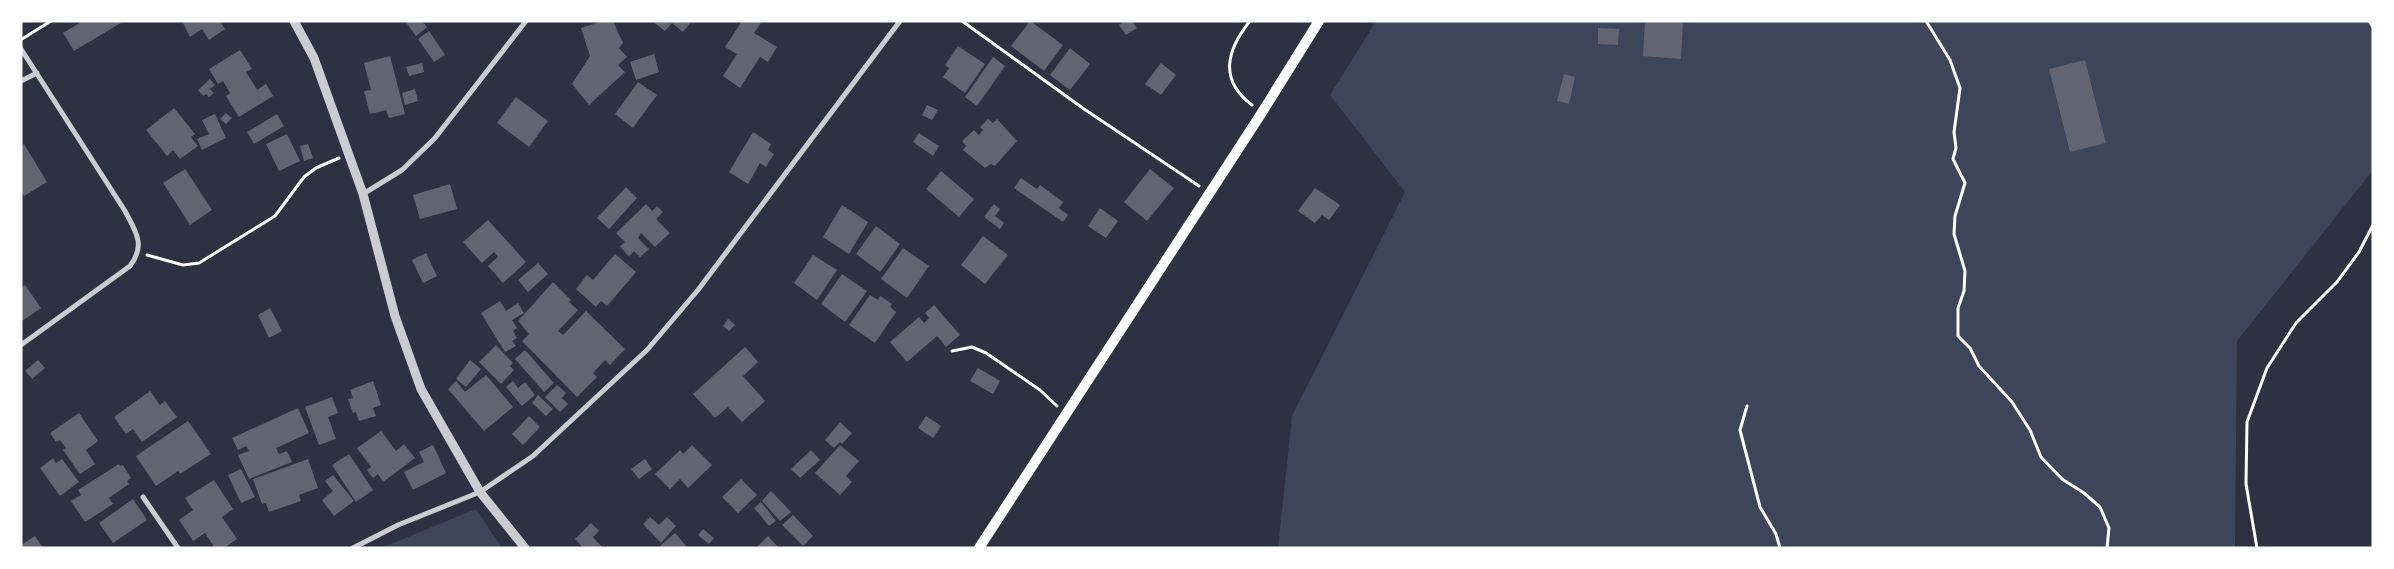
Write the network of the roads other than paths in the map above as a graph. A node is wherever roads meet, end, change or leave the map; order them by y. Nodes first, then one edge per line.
1 (294, 21) edge
2 (526, 21) edge
3 (900, 21) edge
4 (1319, 21) edge
5 (21, 49) edge
6 (37, 73) junction
7 (21, 81) edge
8 (363, 194) junction
9 (21, 345) edge
10 (480, 492) junction
11 (143, 497) dead end
12 (178, 548) edge
13 (353, 548) edge
14 (525, 548) edge
15 (979, 548) edge

1 - 8 street
2 - 8 street
3 - 10 street
4 - 15 main road
5 - 6 street
6 - 7 street
6 - 9 street
8 - 10 street
10 - 13 street
10 - 14 street
11 - 12 street

